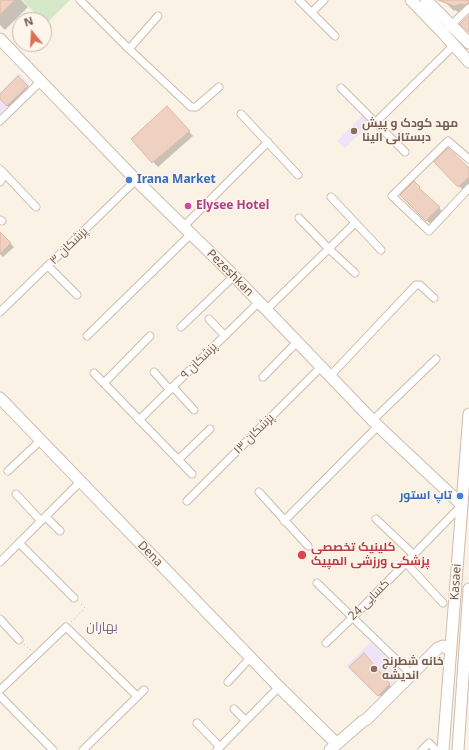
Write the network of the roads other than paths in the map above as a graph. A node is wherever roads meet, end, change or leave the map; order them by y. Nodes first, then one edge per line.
1 (80, 0) edge
2 (300, 0) edge
3 (324, 0) edge
4 (411, 0) edge
5 (426, 0) edge
6 (469, 8) edge
7 (312, 12) junction
8 (158, 16) dead end
9 (447, 29) junction
10 (335, 36) dead end
11 (0, 39) edge
12 (469, 43) edge
13 (454, 45) junction
14 (128, 49) junction
15 (469, 62) edge
16 (41, 81) junction
17 (219, 87) dead end
18 (341, 88) dead end
19 (241, 114) dead end
20 (0, 121) edge
21 (376, 122) junction
22 (268, 142) junction
23 (405, 152) dead end
24 (469, 159) edge
25 (1, 170) edge
26 (298, 175) dead end
27 (136, 180) junction
28 (0, 182) edge
29 (469, 188) edge
30 (331, 197) dead end
31 (36, 207) dead end
32 (299, 218) dead end
33 (355, 223) junction
34 (187, 230) junction
35 (328, 249) junction
36 (381, 250) dead end
37 (48, 266) junction
38 (355, 273) dead end
39 (234, 276) junction
40 (78, 295) dead end
41 (434, 298) dead end
42 (263, 306) junction
43 (0, 312) edge
44 (209, 319) dead end
45 (181, 327) dead end
46 (87, 336) dead end
47 (150, 336) dead end
48 (225, 336) junction
49 (297, 342) junction
50 (436, 359) dead end
51 (321, 367) junction
52 (154, 372) dead end
53 (94, 373) dead end
54 (330, 376) junction
55 (263, 377) dead end
56 (104, 383) junction
57 (172, 389) junction
58 (0, 398) edge
59 (194, 410) dead end
60 (469, 414) edge
61 (139, 420) junction
62 (376, 423) junction
63 (210, 429) dead end
64 (41, 440) junction
65 (179, 459) junction
66 (8, 472) dead end
67 (192, 474) dead end
68 (80, 482) junction
69 (259, 492) dead end
70 (16, 494) dead end
71 (187, 501) dead end
72 (462, 505) junction
73 (44, 519) junction
74 (376, 519) dead end
75 (284, 521) junction
76 (60, 531) dead end
77 (19, 543) junction
78 (308, 546) dead end
79 (414, 555) junction
80 (0, 562) edge
81 (406, 563) junction
82 (318, 583) dead end
83 (469, 589) edge
84 (74, 598) road end
85 (443, 603) dead end
86 (353, 617) junction
87 (468, 617) edge
88 (0, 619) edge
89 (453, 629) junction
90 (19, 640) road end
91 (326, 643) dead end
92 (450, 650) junction
93 (250, 658) junction
94 (409, 672) junction
95 (228, 682) dead end
96 (278, 687) junction
97 (0, 690) edge
98 (144, 690) dead end
99 (0, 696) edge
100 (137, 696) junction
101 (234, 709) dead end
102 (245, 720) junction
103 (362, 721) junction
104 (196, 723) dead end
105 (218, 748) edge
106 (333, 748) edge
107 (53, 750) edge
108 (82, 750) edge
109 (422, 750) edge
110 (436, 750) edge
111 (443, 750) edge
112 (458, 750) edge

1 - 14 street
2 - 7 street
3 - 7 street
4 - 9 street
5 - 9 street
6 - 9 street
7 - 10 street
8 - 14 street
9 - 12 street
9 - 13 street
11 - 16 street, Pezeshkan
13 - 15 street
13 - 21 street
14 - 17 street
16 - 20 street
16 - 27 street, Pezeshkan
18 - 21 street
19 - 22 street
21 - 23 street
22 - 26 street
22 - 34 street
24 - 29 street
25 - 28 street
25 - 31 street
27 - 34 street, Pezeshkan
27 - 37 street, ۳ پزشکان
30 - 33 street
32 - 35 street
33 - 35 street, ۹ پزشکان
33 - 36 street
34 - 39 street, Pezeshkan
34 - 46 street
35 - 38 street
35 - 42 street, ۹ پزشکان
37 - 40 street
37 - 43 street, ۳ پزشکان
39 - 42 street, Pezeshkan
39 - 45 street
41 - 54 street
42 - 48 street, ۹ پزشکان
42 - 49 street, Pezeshkan
44 - 48 street
47 - 56 street
48 - 57 street, ۹ پزشکان
49 - 51 street, Pezeshkan
49 - 55 street
50 - 62 street
51 - 54 street, Pezeshkan
51 - 71 street, ۱۳ پزشکان
52 - 57 street
53 - 56 street
54 - 62 street, Pezeshkan
56 - 61 street
57 - 59 street
57 - 61 street, ۹ پزشکان
58 - 64 street, Dena
60 - 72 street, Kasaei
61 - 65 street
62 - 72 street, Pezeshkan
62 - 75 street
63 - 65 street
64 - 66 street
64 - 68 street, Dena
65 - 67 street
68 - 73 street
68 - 93 street, Dena
69 - 75 street
70 - 73 street
72 - 79 street, کسایی 24
72 - 89 street, Kasaei
73 - 76 street
73 - 77 street
74 - 79 street
75 - 78 street
77 - 80 street
77 - 84 street
79 - 81 street, کسایی 24
81 - 85 street
81 - 86 street, کسایی 24
82 - 86 street
83 - 87 street, Kasaei
86 - 91 street, کسایی 24
86 - 94 street
87 - 112 street, Kasaei
88 - 90 street
89 - 92 street, Kasaei
89 - 94 street
92 - 103 street
92 - 111 street, Kasaei
93 - 95 street
93 - 96 street, Dena
94 - 103 street
96 - 102 street
96 - 106 street, Dena
97 - 100 street
98 - 100 street
99 - 107 street
100 - 108 street
101 - 102 street
102 - 105 street
103 - 106 street
104 - 105 street
109 - 110 street

